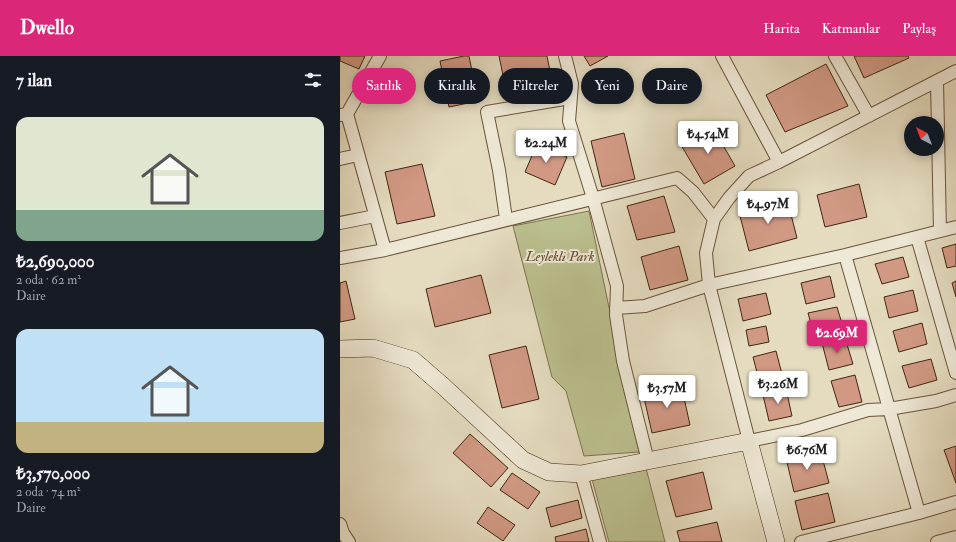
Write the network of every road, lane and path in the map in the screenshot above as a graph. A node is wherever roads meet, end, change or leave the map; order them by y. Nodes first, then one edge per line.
1 (380, 56) edge
2 (565, 56) edge
3 (722, 56) edge
4 (836, 56) edge
5 (568, 68) edge
6 (956, 71) edge
7 (937, 81) junction
8 (534, 104) edge
9 (570, 104) edge
10 (343, 114) edge
11 (869, 116) junction
12 (358, 155) junction
13 (340, 159) edge
14 (779, 162) junction
15 (594, 198) junction
16 (375, 216) junction
17 (506, 219) junction
18 (714, 219) junction
19 (340, 223) edge
20 (956, 227) edge
21 (940, 231) junction
22 (917, 237) junction
23 (385, 250) junction
24 (845, 255) junction
25 (340, 258) edge
26 (710, 286) junction
27 (616, 308) junction
28 (340, 349) edge
29 (956, 373) edge
30 (956, 395) edge
31 (889, 409) junction
32 (749, 441) junction
33 (648, 461) junction
34 (580, 474) junction
35 (956, 502) edge
36 (919, 513) junction
37 (340, 524) edge
38 (956, 537) edge
39 (349, 542) edge
40 (600, 542) edge
41 (776, 542) edge
42 (801, 542) edge
43 (937, 542) edge

1 - 10 street
2 - 5 street
3 - 14 street
4 - 11 street
6 - 7 street
7 - 11 street
7 - 21 street
8 - 17 street
9 - 15 street
10 - 12 street
11 - 14 street
12 - 13 street
12 - 16 street
14 - 18 street
15 - 17 street
15 - 18 street
15 - 27 street
16 - 19 street
16 - 23 street
17 - 23 street
18 - 26 street
20 - 21 street
21 - 22 street
22 - 24 street
22 - 29 street
23 - 25 street
24 - 26 street
24 - 31 street
26 - 27 street
26 - 32 street
27 - 33 street
28 - 34 street
30 - 31 street
31 - 32 street
31 - 36 street
32 - 33 street
32 - 41 street
33 - 34 street
34 - 40 street
35 - 36 street
36 - 42 street
37 - 39 street
38 - 43 street

